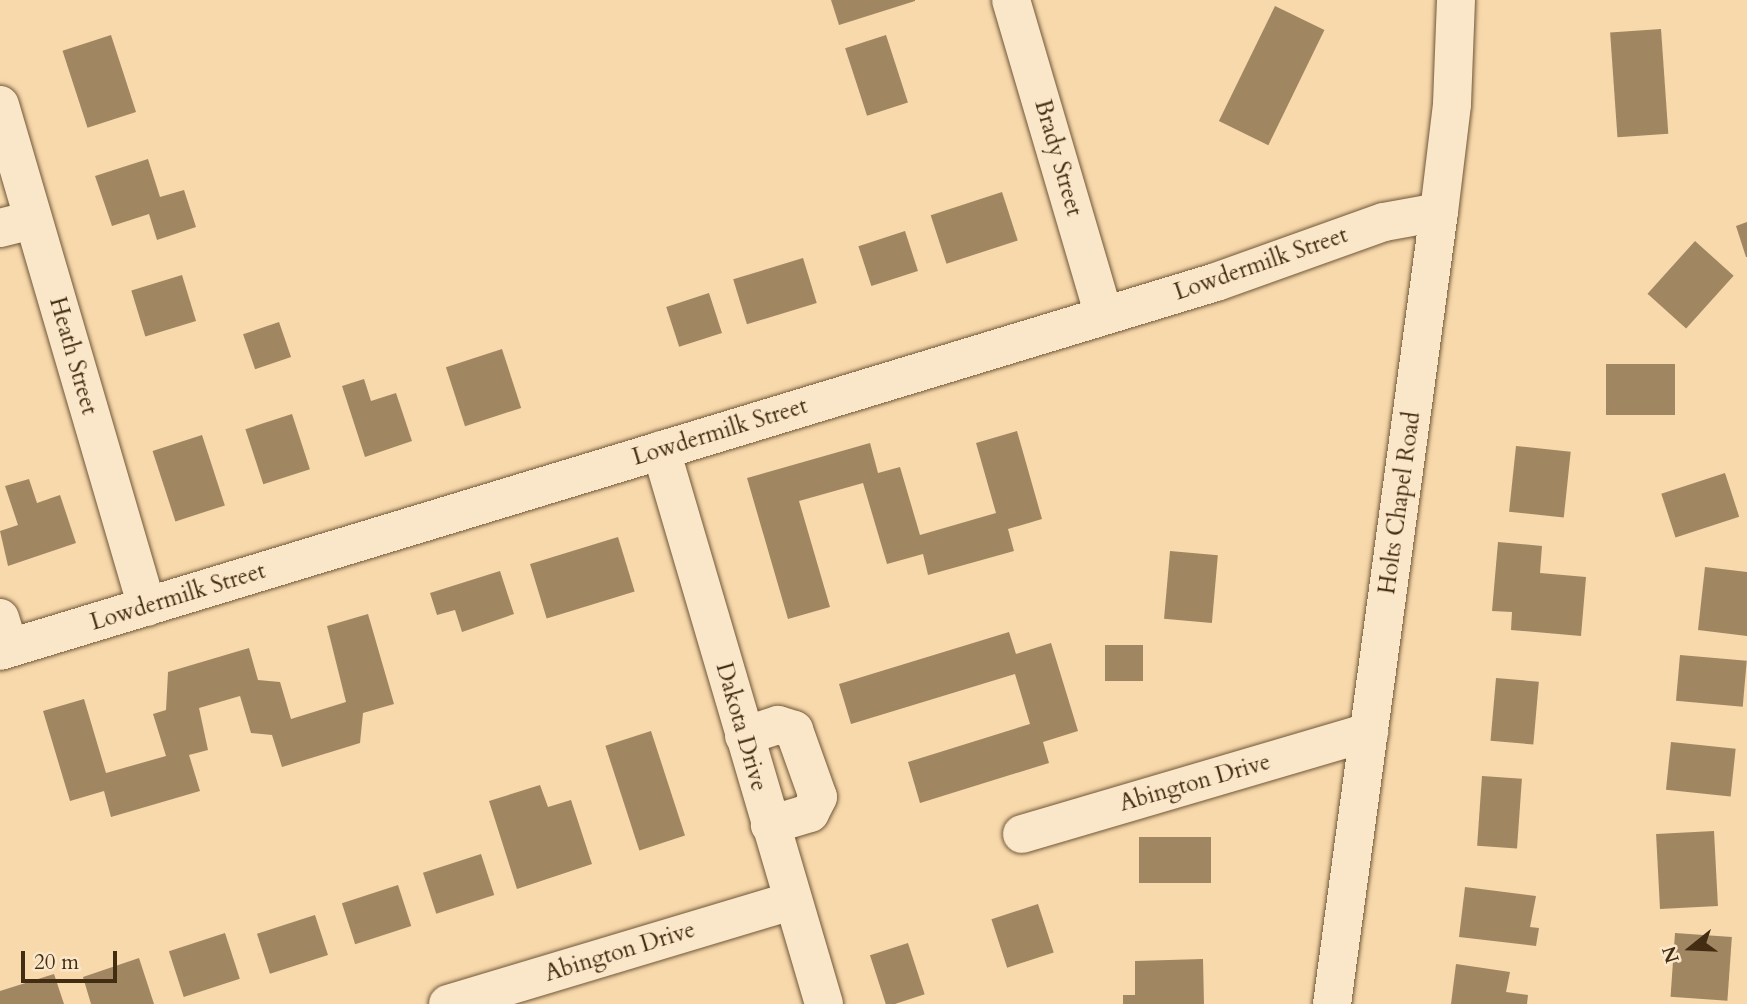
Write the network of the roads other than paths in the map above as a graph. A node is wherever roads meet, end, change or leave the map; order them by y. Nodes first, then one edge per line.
1 (1011, 0) edge
2 (1456, 0) edge
3 (3, 123) edge
4 (1439, 212) junction
5 (17, 224) edge
6 (1104, 316) junction
7 (661, 450) junction
8 (147, 607) junction
9 (3, 639) edge
10 (1369, 732) junction
11 (744, 736) junction
12 (770, 825) junction
13 (1022, 834) dead end
14 (792, 901) junction
15 (447, 1004) edge
16 (824, 1004) edge
17 (1332, 1004) edge

1 - 6 street, Brady Street
2 - 4 street, Holts Chapel Road
3 - 5 street, Heath Street
4 - 6 street, Lowdermilk Street
4 - 10 street, Holts Chapel Road
5 - 8 street, Heath Street
6 - 7 street, Lowdermilk Street
7 - 8 street, Lowdermilk Street
7 - 11 street, Dakota Drive
8 - 9 street, Lowdermilk Street
10 - 13 street, Abington Drive
10 - 17 street, Holts Chapel Road
11 - 12 street, Dakota Drive
11 - 12 street
12 - 14 street, Dakota Drive
14 - 15 street, Abington Drive
14 - 16 street, Dakota Drive

